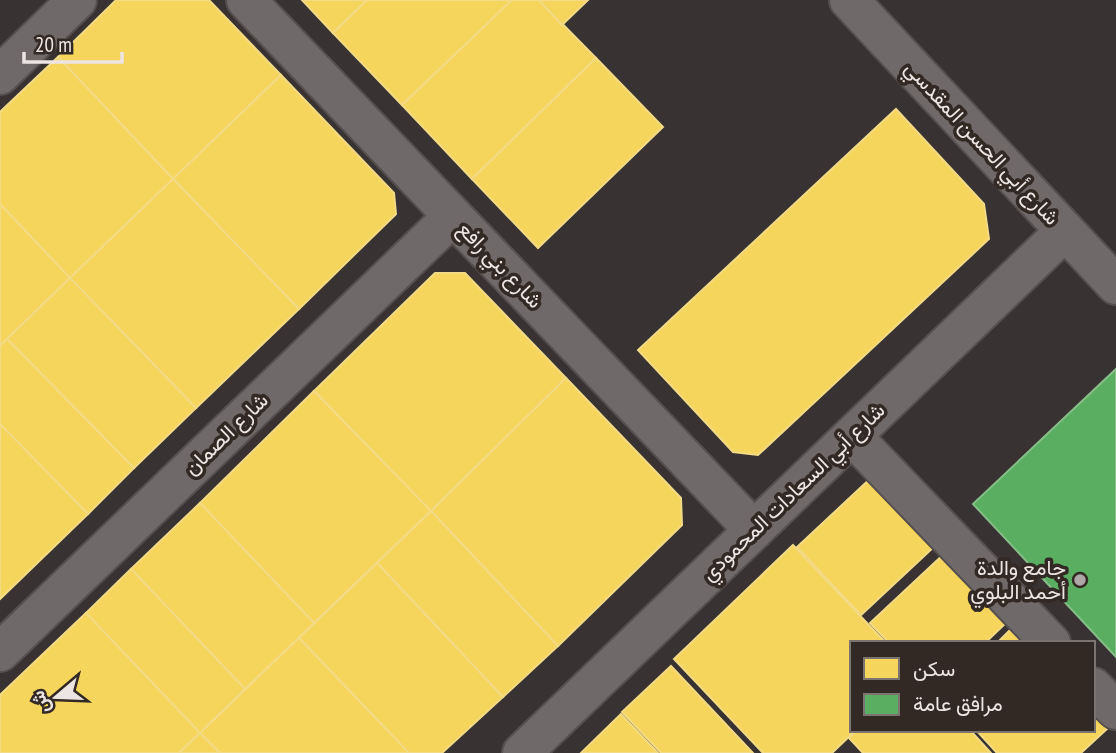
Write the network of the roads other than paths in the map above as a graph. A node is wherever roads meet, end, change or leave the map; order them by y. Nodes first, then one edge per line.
1 (78, 0) edge
2 (246, 0) edge
3 (849, 0) edge
4 (0, 75) edge
5 (453, 216) junction
6 (1065, 232) junction
7 (1116, 285) edge
8 (852, 436) junction
9 (754, 530) junction
10 (1049, 641) edge
11 (0, 652) edge
12 (1095, 689) edge
13 (1116, 710) edge
14 (522, 753) edge

1 - 4 street
2 - 5 street, شارع بني رافع
3 - 6 street, شارع أبي الحسن المقدسي
5 - 9 street, شارع بني رافع
5 - 11 street, شارع الصمان
6 - 7 street, شارع أبي الحسن المقدسي
6 - 8 street, شارع أبي السعادات المحمودي
8 - 9 street, شارع أبي السعادات المحمودي
8 - 10 street
9 - 14 street, شارع أبي السعادات المحمودي
12 - 13 street

